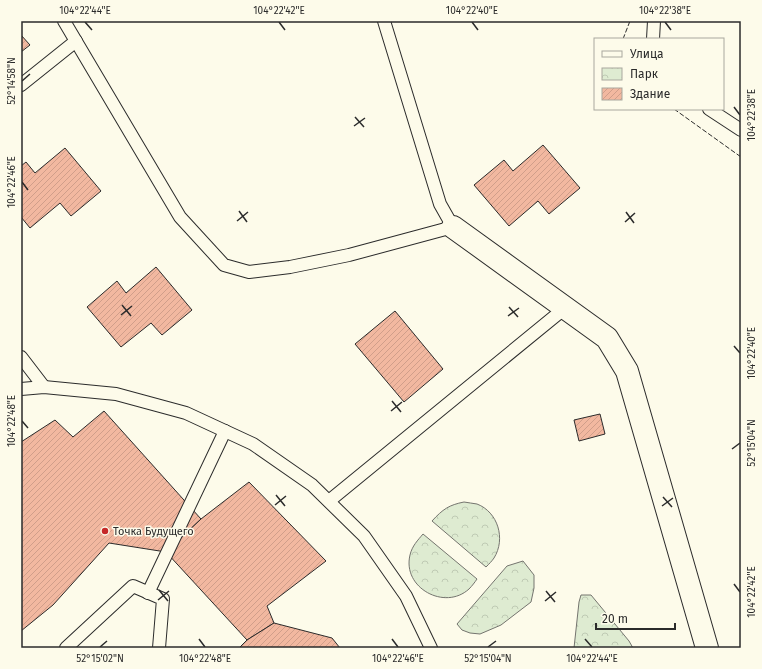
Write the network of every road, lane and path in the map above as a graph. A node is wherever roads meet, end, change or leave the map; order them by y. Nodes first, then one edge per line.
1 (64, 21) edge
2 (384, 21) edge
3 (654, 21) edge
4 (652, 38) edge
5 (76, 41) junction
6 (21, 85) edge
7 (711, 110) edge
8 (741, 130) edge
9 (453, 227) junction
10 (565, 308) junction
11 (21, 357) edge
12 (44, 387) junction
13 (21, 389) edge
14 (225, 431) junction
15 (329, 501) junction
16 (148, 592) junction
17 (66, 648) edge
18 (159, 648) edge
19 (431, 648) edge
20 (708, 648) edge

1 - 5 lane
2 - 9 lane
3 - 4 lane
5 - 6 lane
5 - 9 lane
7 - 8 lane
9 - 10 street
10 - 15 lane
10 - 20 street
11 - 12 lane
12 - 13 lane
12 - 14 lane
14 - 15 lane
14 - 16 lane
15 - 19 lane
16 - 17 lane
16 - 18 lane

